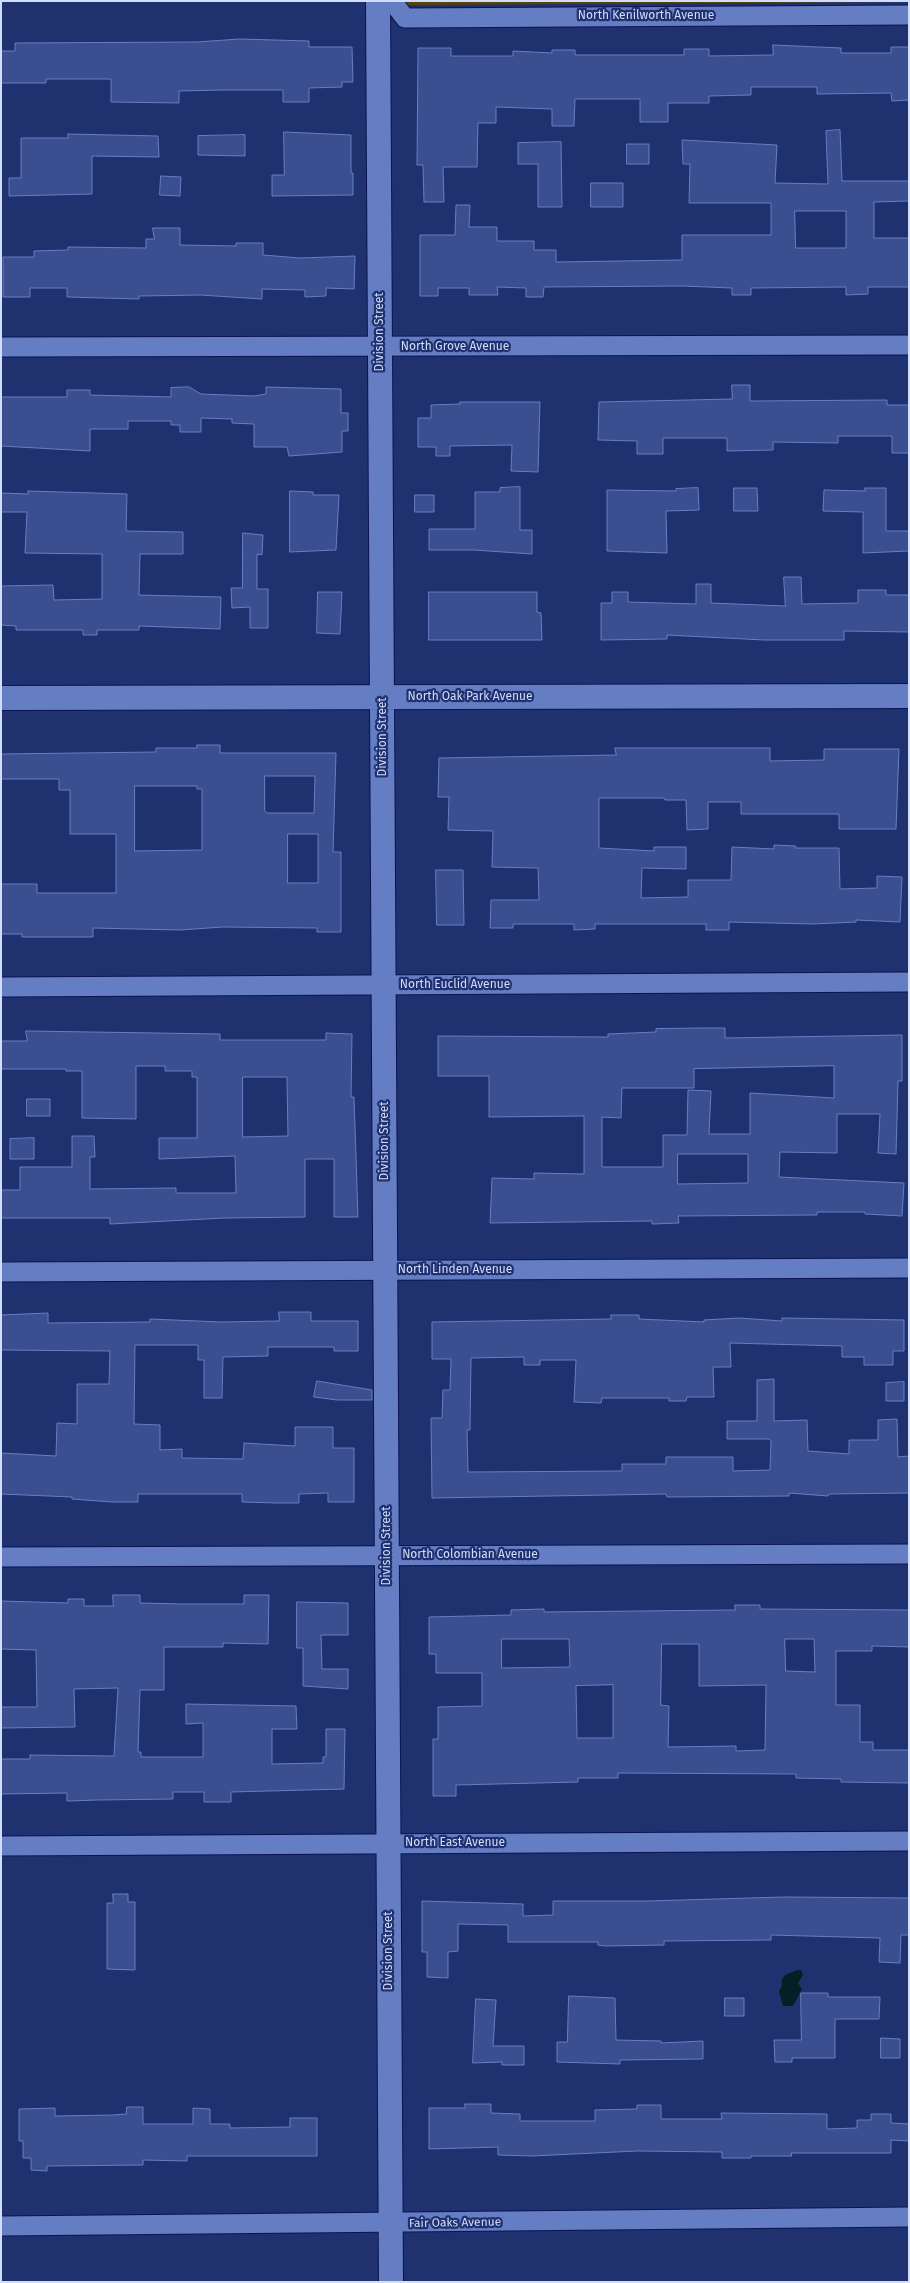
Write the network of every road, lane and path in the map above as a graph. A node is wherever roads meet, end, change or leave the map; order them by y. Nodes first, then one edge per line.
1 (378, 1) edge
2 (392, 1) edge
3 (909, 15) edge
4 (909, 345) edge
5 (1, 347) edge
6 (380, 348) junction
7 (909, 696) edge
8 (382, 697) junction
9 (1, 698) edge
10 (909, 982) edge
11 (384, 985) junction
12 (1, 987) edge
13 (909, 1268) edge
14 (385, 1270) junction
15 (1, 1272) edge
16 (909, 1554) edge
17 (387, 1556) junction
18 (1, 1557) edge
19 (909, 1841) edge
20 (388, 1843) junction
21 (1, 1846) edge
22 (909, 2218) edge
23 (390, 2224) junction
24 (1, 2226) edge
25 (390, 2282) edge

1 - 6 street, Division Street
2 - 3 street, North Kenilworth Avenue
4 - 6 street, North Grove Avenue
5 - 6 street, North Grove Avenue
6 - 8 street, Division Street
7 - 8 street, North Oak Park Avenue
8 - 9 street, North Oak Park Avenue
8 - 11 street, Division Street
10 - 11 street, North Euclid Avenue
11 - 12 street, North Euclid Avenue
11 - 14 street, Division Street
13 - 14 street, North Linden Avenue
14 - 15 street, North Linden Avenue
14 - 17 street, Division Street
16 - 17 street, North Colombian Avenue
17 - 18 street, North Colombian Avenue
17 - 20 street, Division Street
19 - 20 street, North East Avenue
20 - 21 street, North East Avenue
20 - 23 street, Division Street
22 - 23 street, Fair Oaks Avenue
23 - 24 street, Fair Oaks Avenue
23 - 25 street, Division Street

